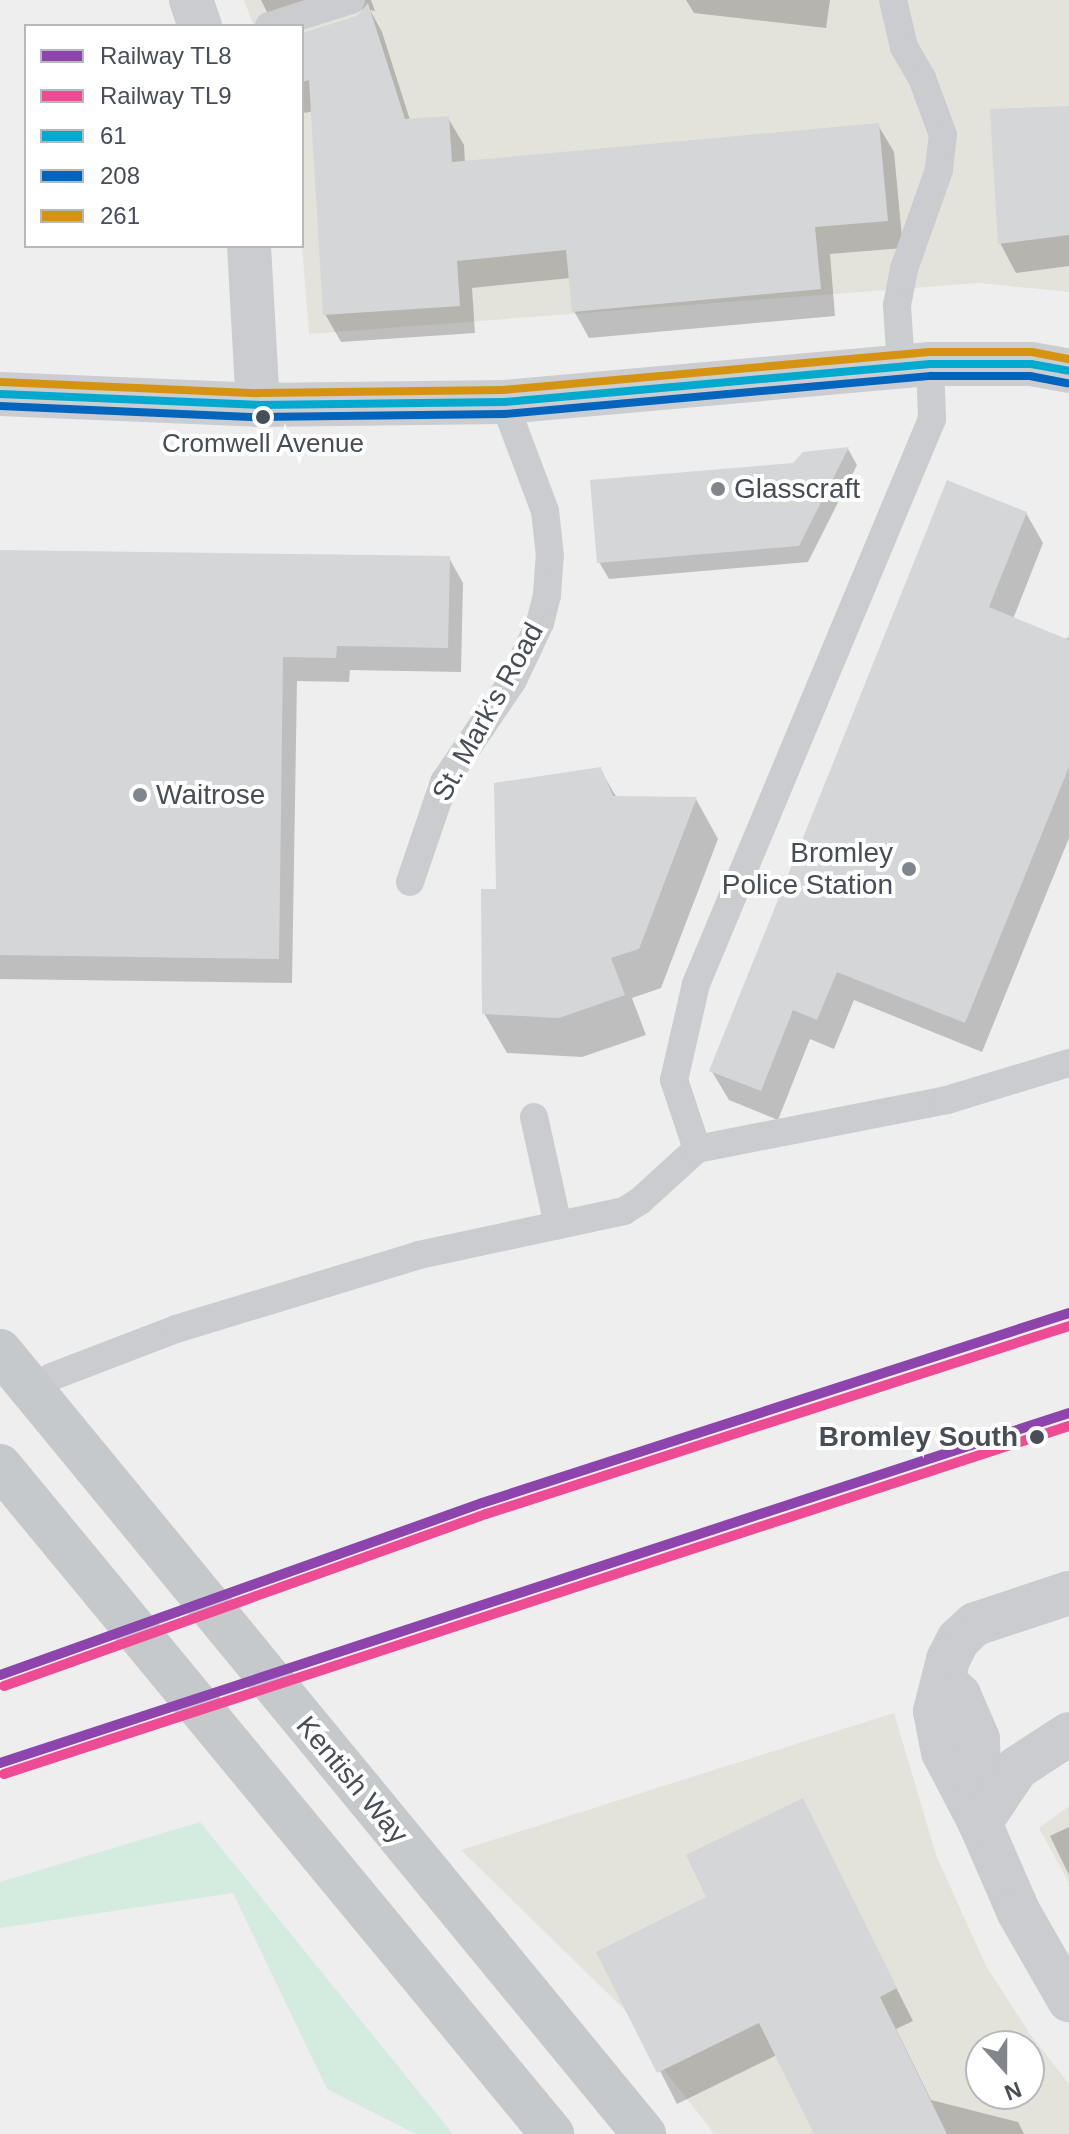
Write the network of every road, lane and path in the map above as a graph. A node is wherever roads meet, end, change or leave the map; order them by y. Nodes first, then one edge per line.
1 (191, 0) edge
2 (351, 0) edge
3 (893, 0) edge
4 (199, 24) edge
5 (275, 24) edge
6 (249, 248) edge
7 (916, 365) junction
8 (1069, 371) edge
9 (0, 394) edge
10 (504, 402) junction
11 (258, 405) junction
12 (410, 882) dead end
13 (1069, 1063) edge
14 (534, 1117) dead end
15 (697, 1149) junction
16 (558, 1225) junction
17 (0, 1351) edge
18 (51, 1377) dead end
19 (0, 1466) edge
20 (1069, 1593) edge
21 (1069, 1734) edge
22 (980, 1823) junction
23 (1069, 2000) edge
24 (552, 2134) edge
25 (644, 2134) edge

1 - 4 street
2 - 5 lane
3 - 7 lane
6 - 11 street
7 - 8 main road
7 - 10 main road
7 - 15 lane
9 - 11 main road
10 - 11 main road
10 - 12 lane, St. Mark's Road
13 - 15 lane
14 - 16 lane
15 - 16 lane
16 - 18 lane
17 - 25 main road, Kentish Way
19 - 24 main road
20 - 22 street
21 - 22 street
22 - 23 street

